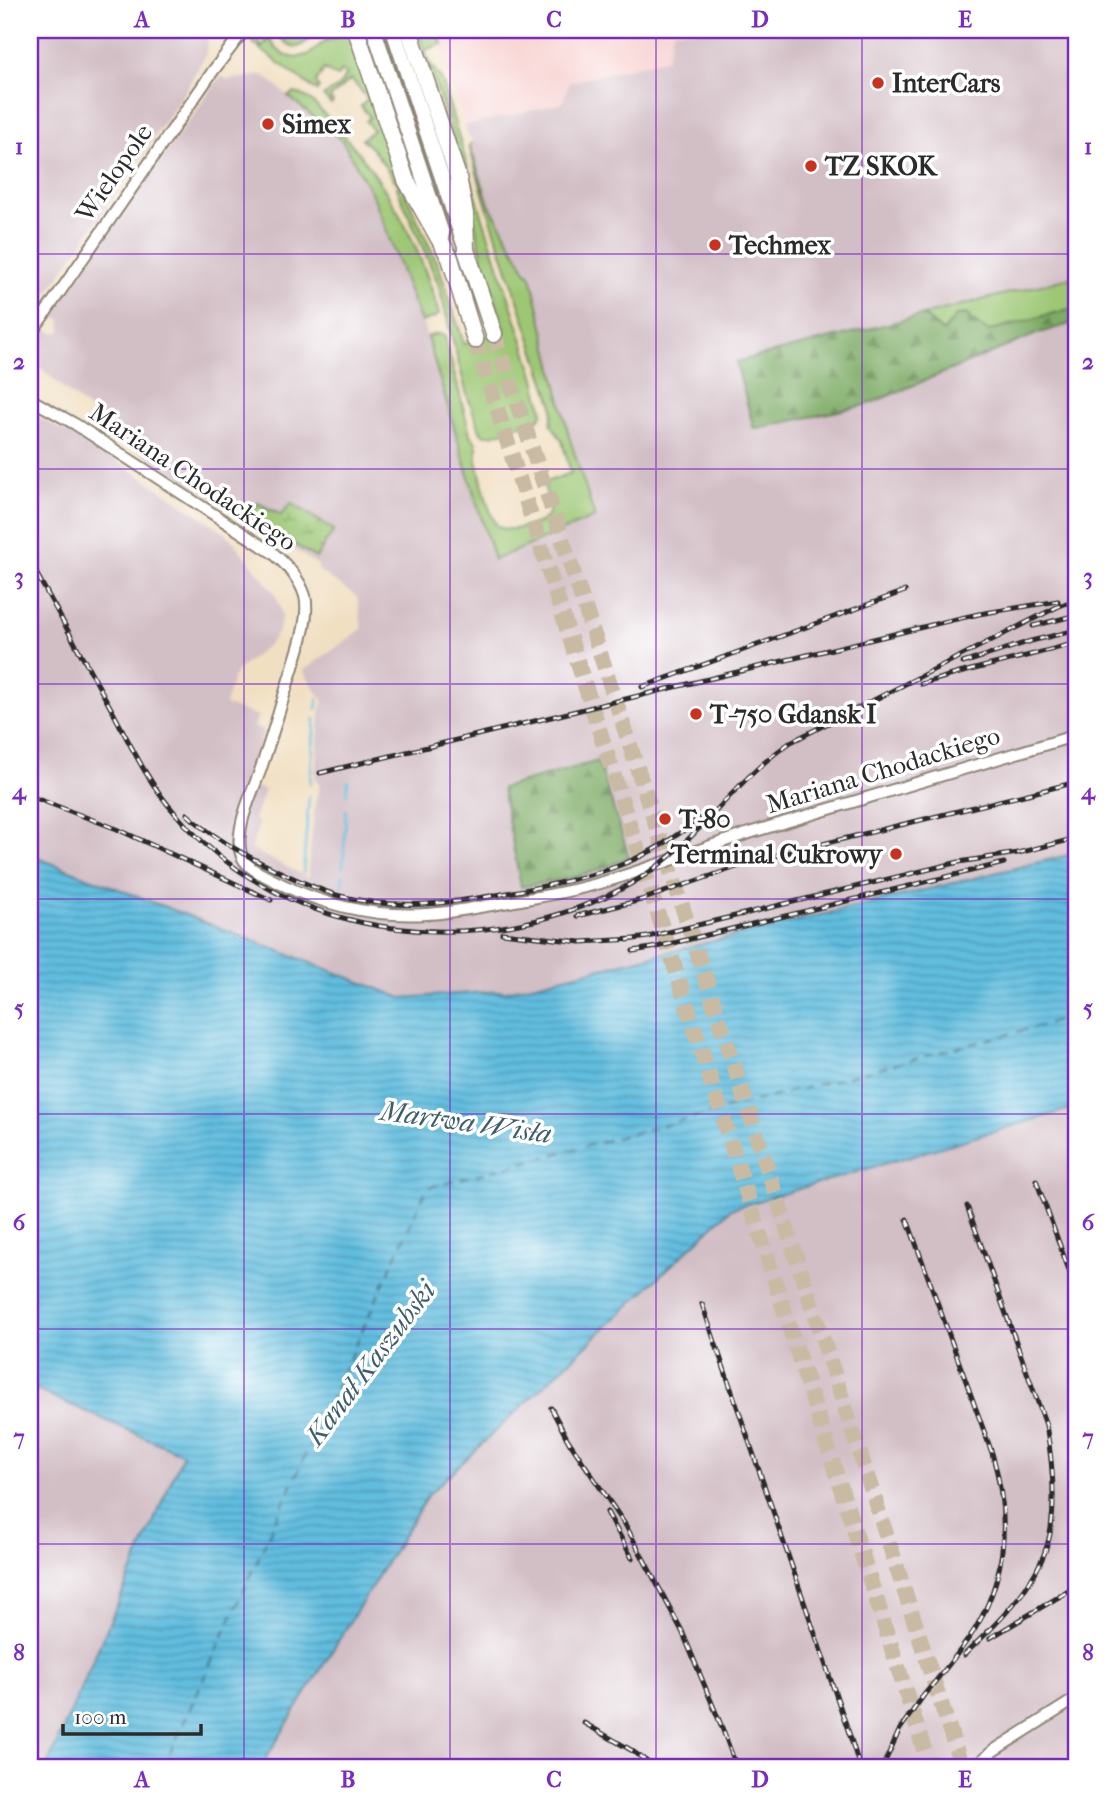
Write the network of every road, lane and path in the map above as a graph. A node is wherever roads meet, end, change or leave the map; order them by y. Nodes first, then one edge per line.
1 (356, 30) edge
2 (374, 30) edge
3 (393, 30) edge
4 (409, 30) edge
5 (242, 32) edge
6 (467, 250) junction
7 (450, 258) junction
8 (494, 334) tunnel mouth
9 (30, 335) edge
10 (475, 340) tunnel mouth
11 (30, 399) edge
12 (1077, 735) edge
13 (1077, 1698) edge
14 (973, 1768) edge

1 - 7 highway
2 - 7 main road
3 - 6 main road
4 - 6 highway
5 - 9 street, Wielopole
6 - 8 highway
7 - 10 highway
11 - 12 street, Mariana Chodackiego
13 - 14 street

